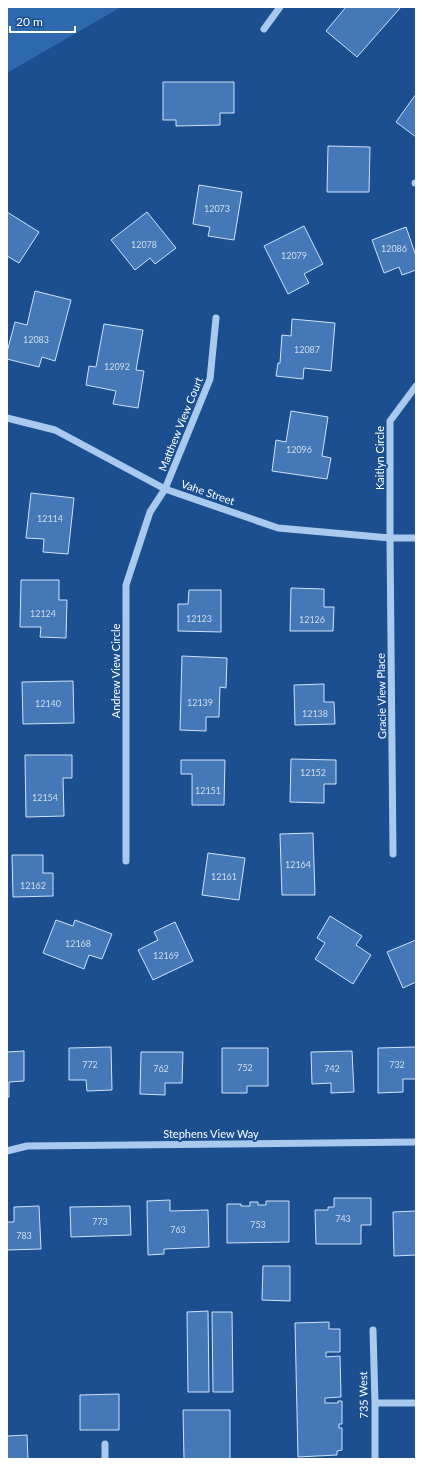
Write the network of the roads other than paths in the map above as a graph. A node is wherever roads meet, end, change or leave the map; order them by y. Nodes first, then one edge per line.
1 (280, 7) edge
2 (264, 29) dead end
3 (216, 318) dead end
4 (416, 386) edge
5 (7, 418) edge
6 (165, 489) junction
7 (390, 538) junction
8 (416, 538) edge
9 (394, 854) dead end
10 (126, 861) dead end
11 (416, 1142) edge
12 (7, 1151) edge
13 (373, 1330) dead end
14 (375, 1403) junction
15 (416, 1403) edge
16 (105, 1444) dead end
17 (105, 1459) edge
18 (375, 1459) edge

1 - 2 street
3 - 6 street, Matthew View Court
4 - 7 street, Kaitlyn Circle
5 - 6 street, Vahe Street
6 - 7 street, Vahe Street
6 - 10 street, Andrew View Circle
7 - 8 street, Vahe Street
7 - 9 street, Gracie View Place
11 - 12 street, Stephens View Way
13 - 14 street, 735 West
14 - 15 street
14 - 18 street, 735 West
16 - 17 street

